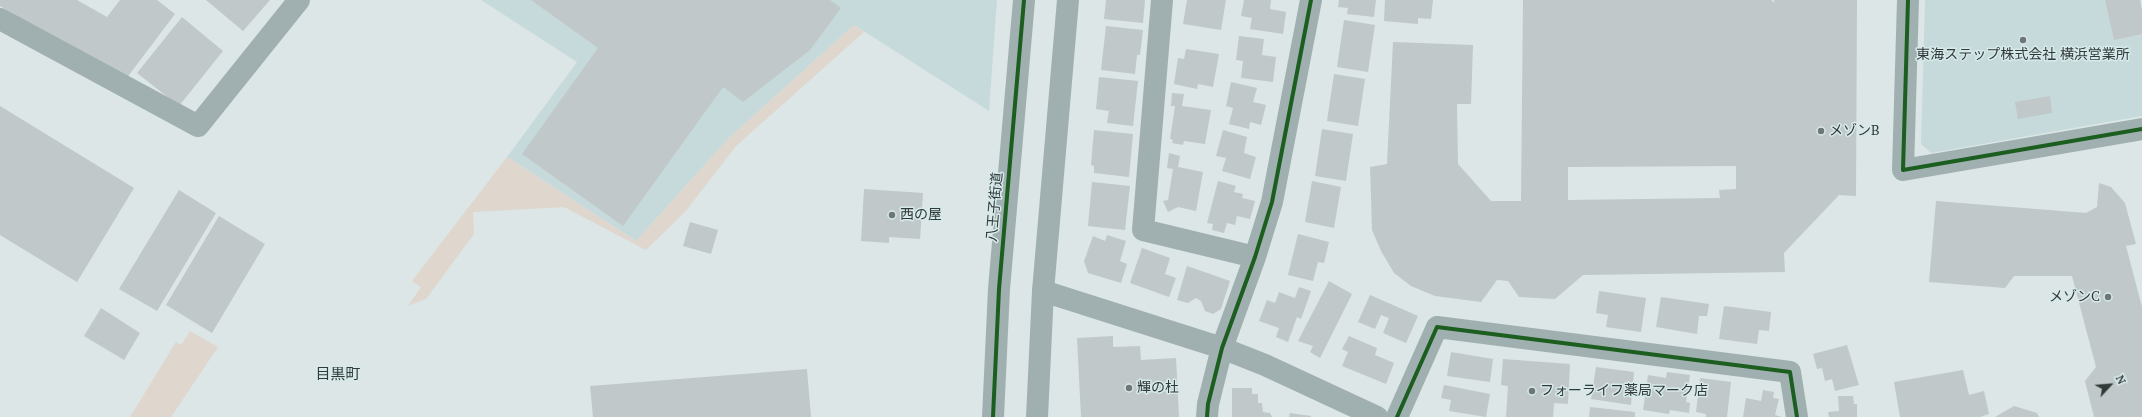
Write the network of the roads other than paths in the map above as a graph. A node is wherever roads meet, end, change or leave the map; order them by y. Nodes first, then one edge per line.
1 (299, 0) edge
2 (1024, 0) edge
3 (1068, 0) edge
4 (1162, 0) edge
5 (1311, 0) edge
6 (1908, 0) edge
7 (0, 19) edge
8 (2142, 129) edge
9 (1255, 257) junction
10 (1043, 291) junction
11 (1222, 348) junction
12 (993, 417) edge
13 (1038, 417) edge
14 (1207, 417) edge
15 (1378, 417) edge
16 (1397, 417) edge
17 (1797, 417) edge

1 - 7 street
2 - 12 street, 八王子街道
3 - 10 street
4 - 9 street
5 - 9 street
6 - 8 street
9 - 11 street
10 - 11 street
10 - 13 street
11 - 14 street
11 - 15 street
16 - 17 street

